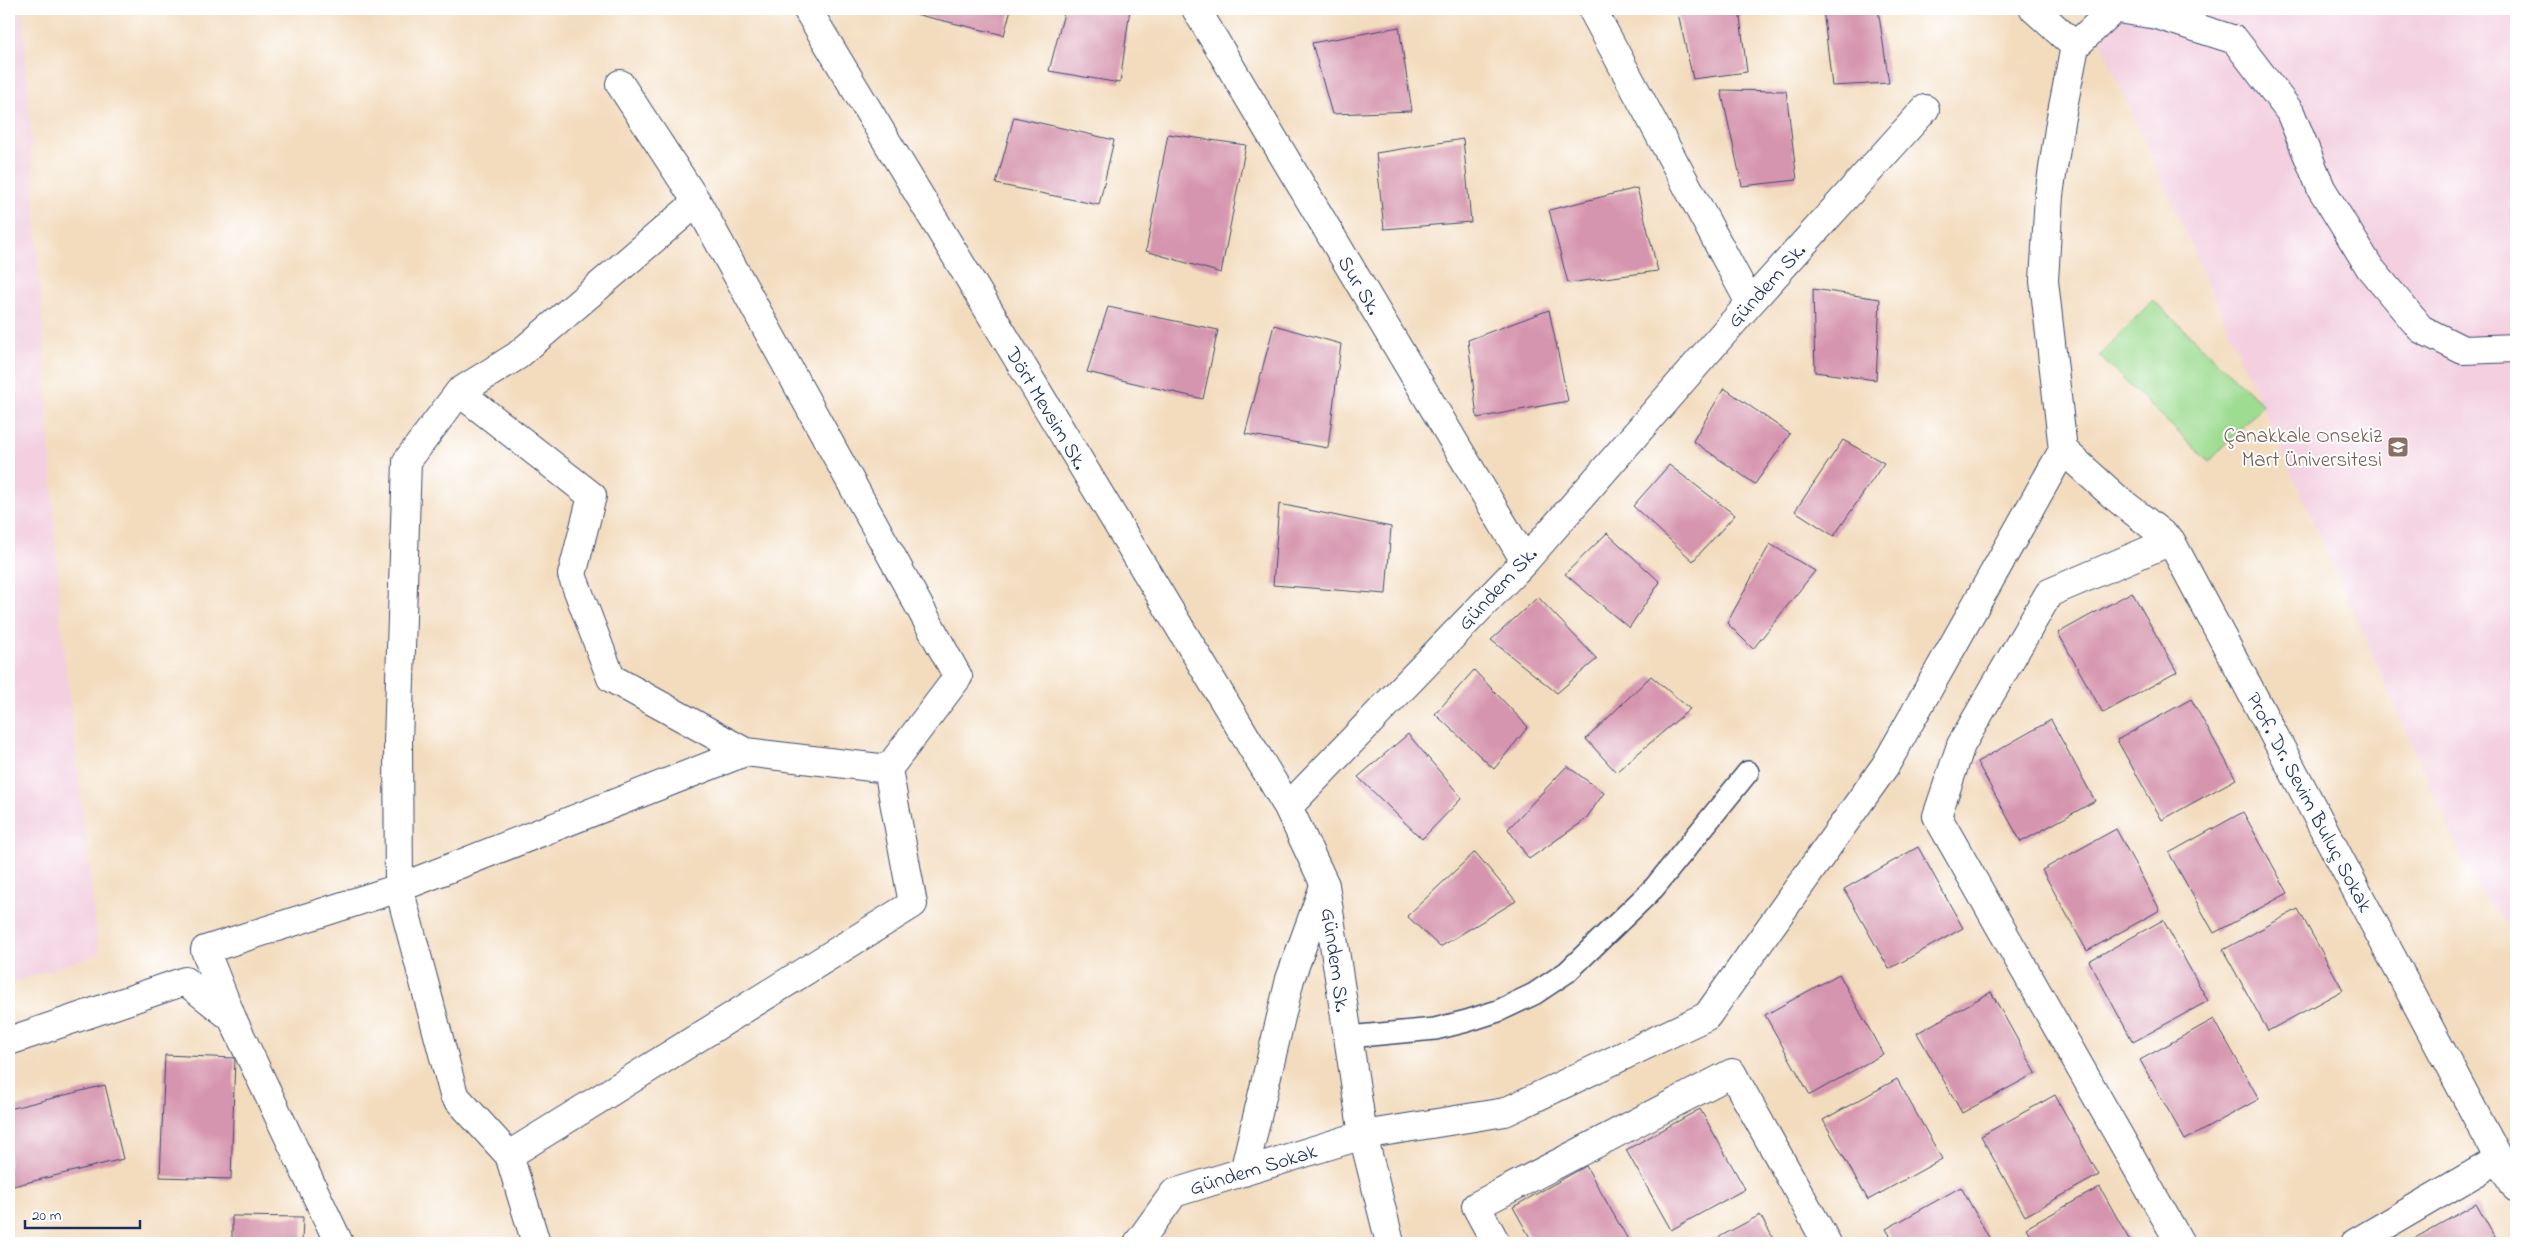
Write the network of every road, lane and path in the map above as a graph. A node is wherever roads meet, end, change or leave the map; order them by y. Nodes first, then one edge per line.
1 (807, 9) edge
2 (1196, 9) edge
3 (1592, 9) edge
4 (2034, 9) edge
5 (2115, 9) edge
6 (2075, 46) junction
7 (620, 84) dead end
8 (1925, 109) dead end
9 (697, 202) junction
10 (1750, 303) junction
11 (2516, 348) edge
12 (459, 392) junction
13 (2062, 450) junction
14 (2171, 541) junction
15 (1525, 561) junction
16 (745, 752) junction
17 (888, 769) junction
18 (1748, 772) dead end
19 (1288, 807) junction
20 (1325, 885) junction
21 (399, 888) junction
22 (232, 1018) junction
23 (1348, 1037) junction
24 (9, 1042) edge
25 (1362, 1135) junction
26 (509, 1155) junction
27 (2499, 1159) junction
28 (1244, 1172) junction
29 (2516, 1188) edge
30 (339, 1243) edge
31 (536, 1243) edge
32 (1138, 1243) edge
33 (1390, 1243) edge
34 (1496, 1243) edge
35 (1827, 1243) edge
36 (2180, 1243) edge
37 (2355, 1243) edge

1 - 19 street, Dört Mevsim Sk.
2 - 15 street, Sur Sk.
3 - 10 street
4 - 6 street
5 - 6 street
5 - 11 street
6 - 13 street
7 - 9 street
8 - 10 street, Gündem Sk.
9 - 12 street
9 - 17 street
10 - 15 street, Gündem Sk.
12 - 16 street
12 - 21 street
13 - 14 street, Prof. Dr. Sevim Buluç Sokak
13 - 25 street, Gündem Sokak
14 - 27 street, Prof. Dr. Sevim Buluç Sokak
14 - 36 street
15 - 19 street, Gündem Sk.
16 - 17 street
16 - 21 street
17 - 26 street
18 - 23 lane
19 - 20 street, Gündem Sk.
20 - 23 street, Gündem Sk.
20 - 28 street
21 - 22 street
21 - 26 street
22 - 24 street
22 - 30 street
23 - 25 street, Gündem Sk.
25 - 28 street, Gündem Sokak
25 - 33 street, Gündem Sk.
26 - 31 street
27 - 29 street, Prof. Dr. Sevim Buluç Sokak
27 - 37 street
28 - 32 street, Gündem Sokak
34 - 35 street

